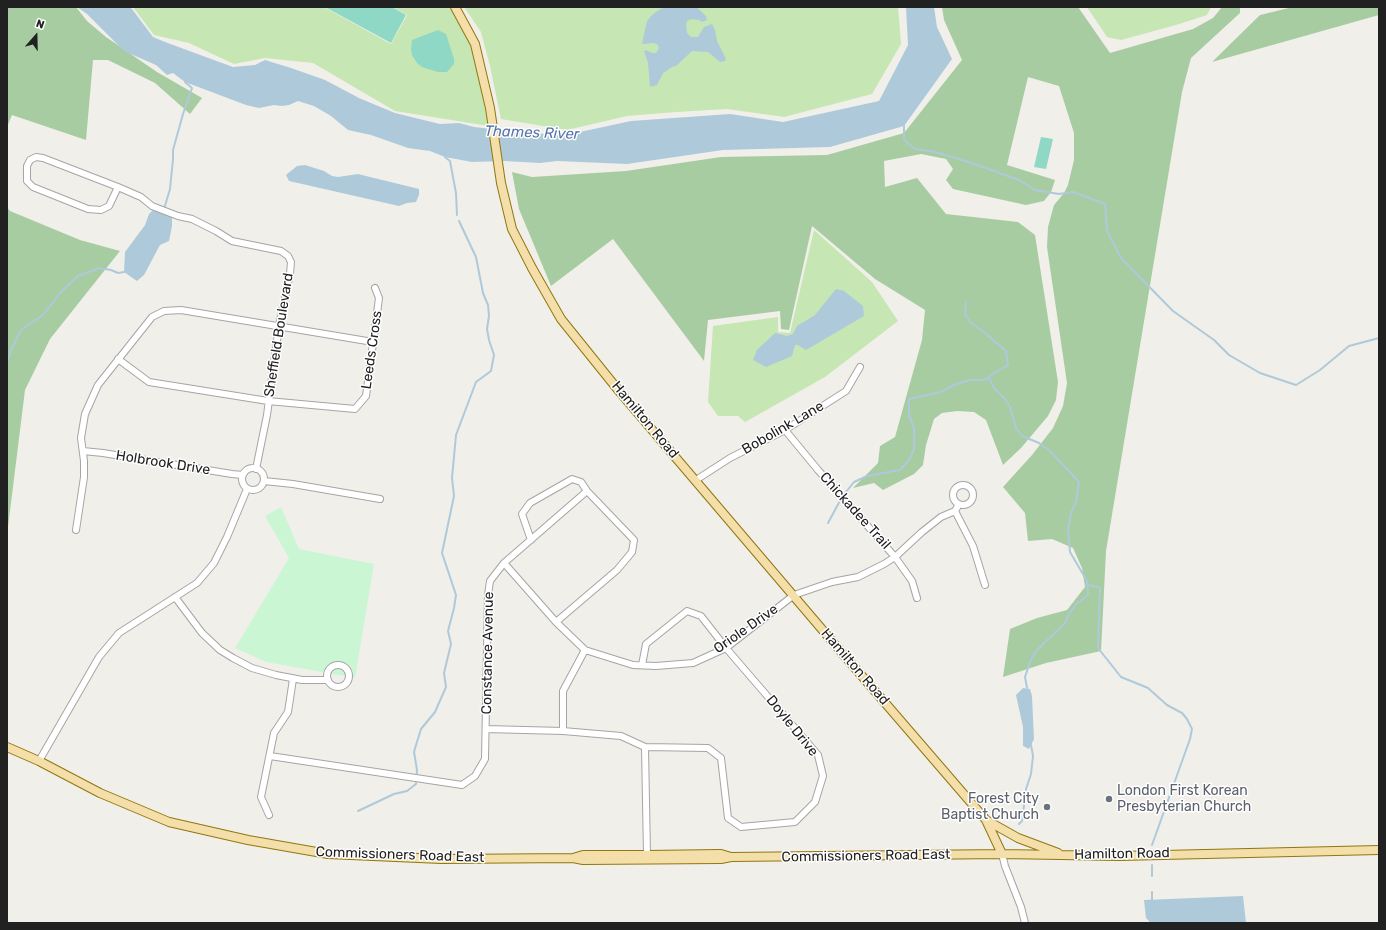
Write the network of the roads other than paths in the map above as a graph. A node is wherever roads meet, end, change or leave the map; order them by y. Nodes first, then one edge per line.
1 (455, 7) edge
2 (118, 187) junction
3 (375, 288) dead end
4 (279, 326) junction
5 (373, 342) junction
6 (118, 359) junction
7 (860, 366) dead end
8 (268, 401) junction
9 (785, 430) junction
10 (83, 451) junction
11 (256, 468) junction
12 (243, 475) junction
13 (696, 480) junction
14 (264, 481) junction
15 (247, 489) junction
16 (587, 492) junction
17 (380, 499) dead end
18 (959, 504) dead end
19 (955, 511) junction
20 (76, 530) dead end
21 (531, 540) junction
22 (895, 557) junction
23 (504, 563) junction
24 (985, 585) dead end
25 (794, 595) junction
26 (175, 597) junction
27 (917, 598) dead end
28 (556, 622) junction
29 (726, 648) junction
30 (585, 650) junction
31 (642, 665) junction
32 (293, 679) junction
33 (328, 680) dead end
34 (486, 729) junction
35 (563, 731) junction
36 (7, 747) edge
37 (645, 747) junction
38 (270, 756) junction
39 (38, 761) junction
40 (269, 815) dead end
41 (986, 820) junction
42 (1379, 850) edge
43 (1002, 854) junction
44 (647, 855) junction
45 (1062, 855) junction
46 (731, 857) junction
47 (573, 858) junction
48 (1025, 923) edge

1 - 13 main road, Hamilton Road
2 - 2 street, Sheffield Boulevard
2 - 4 street, Sheffield Boulevard
3 - 5 street, Leeds Cross
4 - 5 street
4 - 6 street
4 - 8 street, Sheffield Boulevard
5 - 8 street, Leeds Cross
6 - 8 street
6 - 10 street
7 - 9 street, Bobolink Lane
8 - 11 street, Sheffield Boulevard
9 - 13 street, Bobolink Lane
9 - 22 street, Chickadee Trail
10 - 12 street, Holbrook Drive
10 - 20 street
11 - 12 street
11 - 14 street
12 - 15 street
13 - 25 main road, Hamilton Road
14 - 15 street
14 - 17 street
15 - 26 street
16 - 21 street, Constance Avenue
16 - 21 street
16 - 28 street
18 - 19 street
19 - 22 street, Oriole Drive
19 - 24 street
21 - 23 street, Constance Avenue
22 - 25 street, Oriole Drive
22 - 27 street, Chickadee Trail
23 - 28 street, Oriole Drive
23 - 34 street, Constance Avenue
25 - 29 street, Oriole Drive
25 - 41 main road, Hamilton Road
26 - 32 street
26 - 39 street
28 - 30 street, Oriole Drive
29 - 31 street, Oriole Drive
29 - 31 street, Doyle Drive
29 - 37 street, Doyle Drive
30 - 31 street, Oriole Drive
30 - 35 street
32 - 33 street
32 - 38 street
34 - 35 street, Doyle Drive
34 - 38 street, Constance Avenue
35 - 37 street, Doyle Drive
36 - 39 main road, Commissioners Road East
37 - 44 street
38 - 40 street
39 - 47 main road, Commissioners Road East
41 - 43 main road, Hamilton Road
41 - 45 main road
42 - 45 main road, Hamilton Road
43 - 45 main road, Hamilton Road
43 - 46 main road, Commissioners Road East
43 - 48 street
44 - 46 main road, Commissioners Road East
44 - 47 main road, Commissioners Road East
46 - 47 main road, Commissioners Road East

